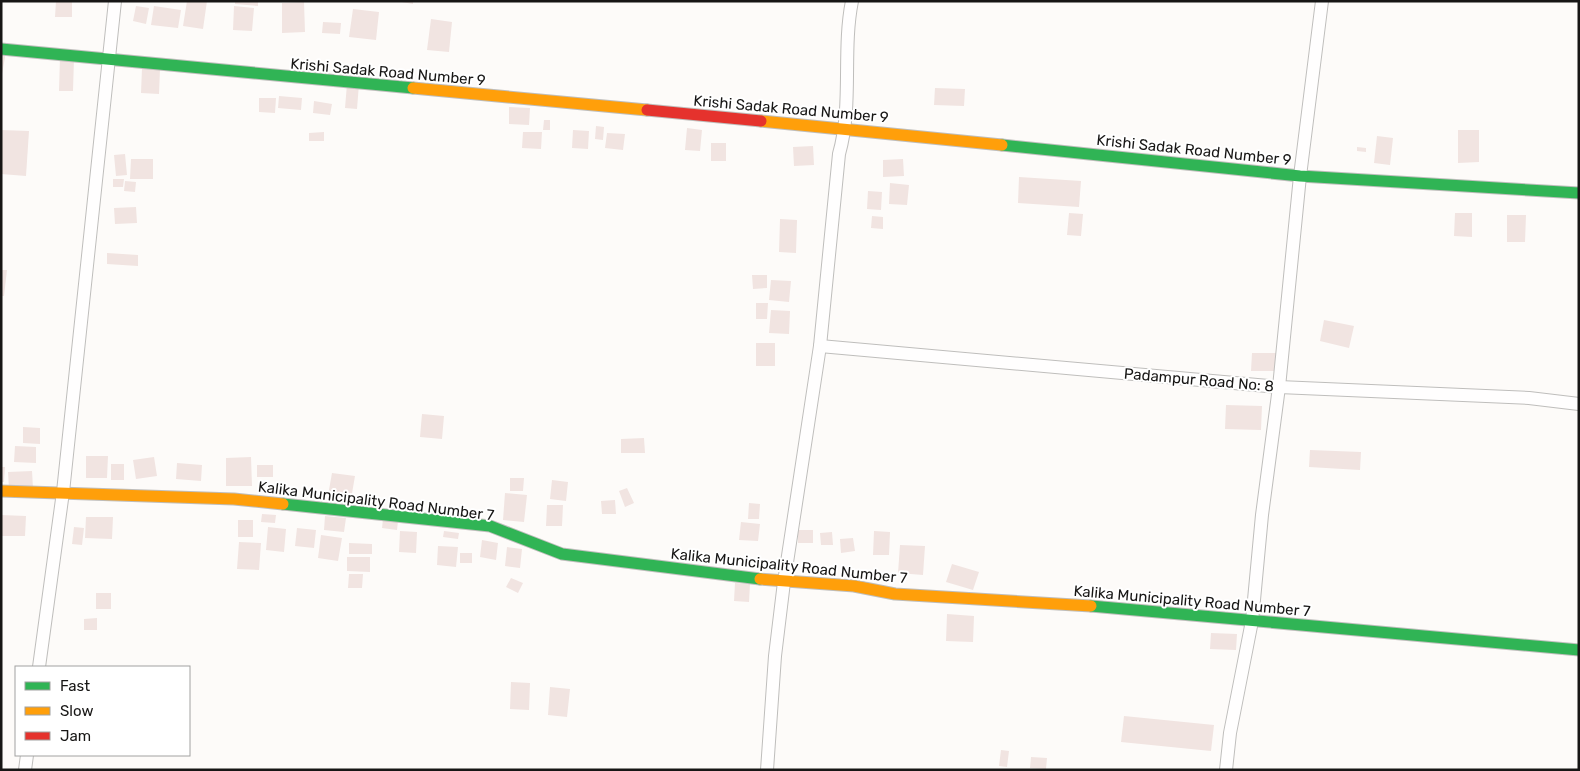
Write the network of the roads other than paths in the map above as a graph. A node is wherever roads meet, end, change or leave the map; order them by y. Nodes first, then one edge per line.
1 (115, 1) edge
2 (852, 1) edge
3 (1322, 1) edge
4 (1, 49) edge
5 (109, 61) junction
6 (845, 129) junction
7 (1300, 176) junction
8 (1579, 193) edge
9 (820, 346) junction
10 (1279, 387) junction
11 (1579, 404) edge
12 (1, 491) edge
13 (63, 492) junction
14 (784, 582) junction
15 (1252, 621) junction
16 (1579, 650) edge
17 (39, 666) edge
18 (27, 756) edge
19 (25, 770) edge
20 (767, 770) edge
21 (1226, 770) edge

1 - 5 street
2 - 6 street
3 - 7 street
4 - 5 street, Krishi Sadak Road Number 9
5 - 6 street, Krishi Sadak Road Number 9
5 - 13 street
6 - 7 street, Krishi Sadak Road Number 9
6 - 9 street
7 - 8 street, Krishi Sadak Road Number 9
7 - 10 street
9 - 10 street, Padampur Road No: 8
9 - 14 street
10 - 11 street, Padampur Road No: 8
10 - 15 street
12 - 13 street, Kalika Municipality Road Number 7
13 - 14 street, Kalika Municipality Road Number 7
13 - 17 street
14 - 15 street, Kalika Municipality Road Number 7
14 - 20 street
15 - 16 street, Kalika Municipality Road Number 7
15 - 21 street
18 - 19 street

